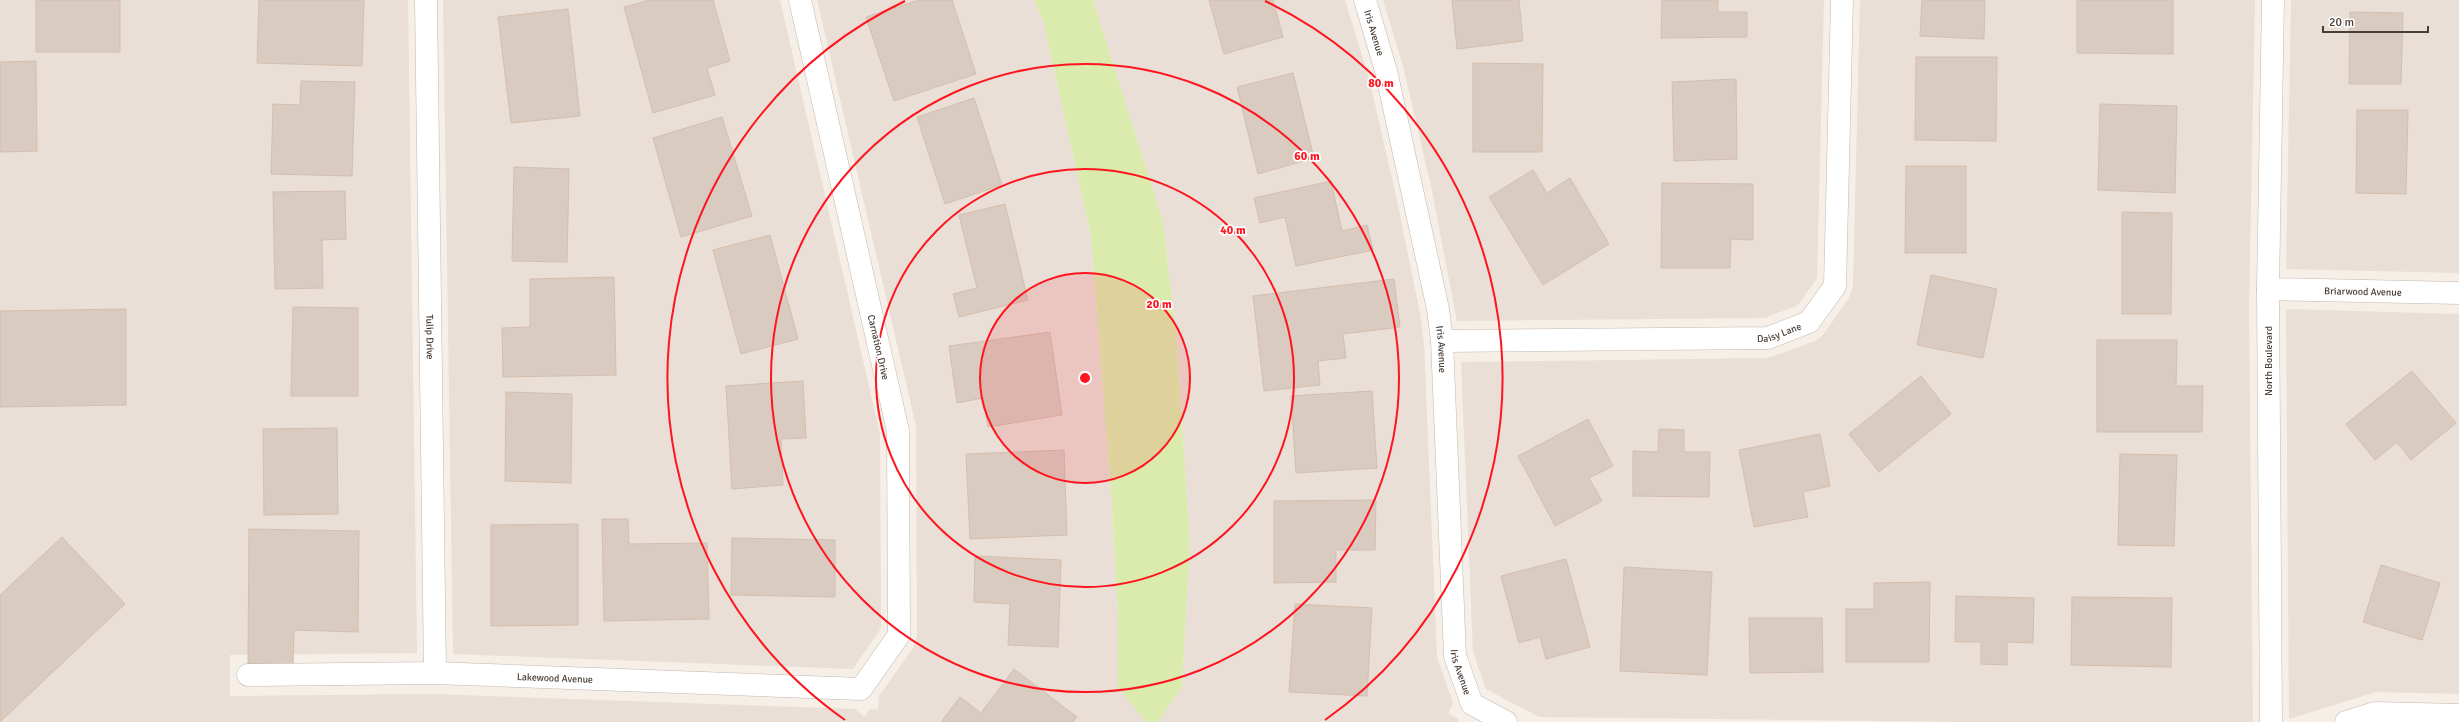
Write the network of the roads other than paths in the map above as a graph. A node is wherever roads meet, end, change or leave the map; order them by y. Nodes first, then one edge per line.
1 (426, 0) edge
2 (800, 0) edge
3 (1365, 0) edge
4 (1842, 0) edge
5 (2273, 0) edge
6 (2268, 289) junction
7 (2459, 294) edge
8 (1442, 342) junction
9 (435, 673) junction
10 (248, 675) dead end
11 (861, 689) joint
12 (2459, 715) edge
13 (1506, 722) edge
14 (2271, 722) edge
15 (2346, 722) edge

1 - 9 street, Tulip Drive
2 - 11 street, Carnation Drive
3 - 8 street, Iris Avenue
4 - 8 street, Daisy Lane
5 - 6 street, North Boulevard
6 - 7 street, Briarwood Avenue
6 - 14 street, North Boulevard
8 - 13 street, Iris Avenue
9 - 10 street, Lakewood Avenue
9 - 11 street, Lakewood Avenue
12 - 15 street

